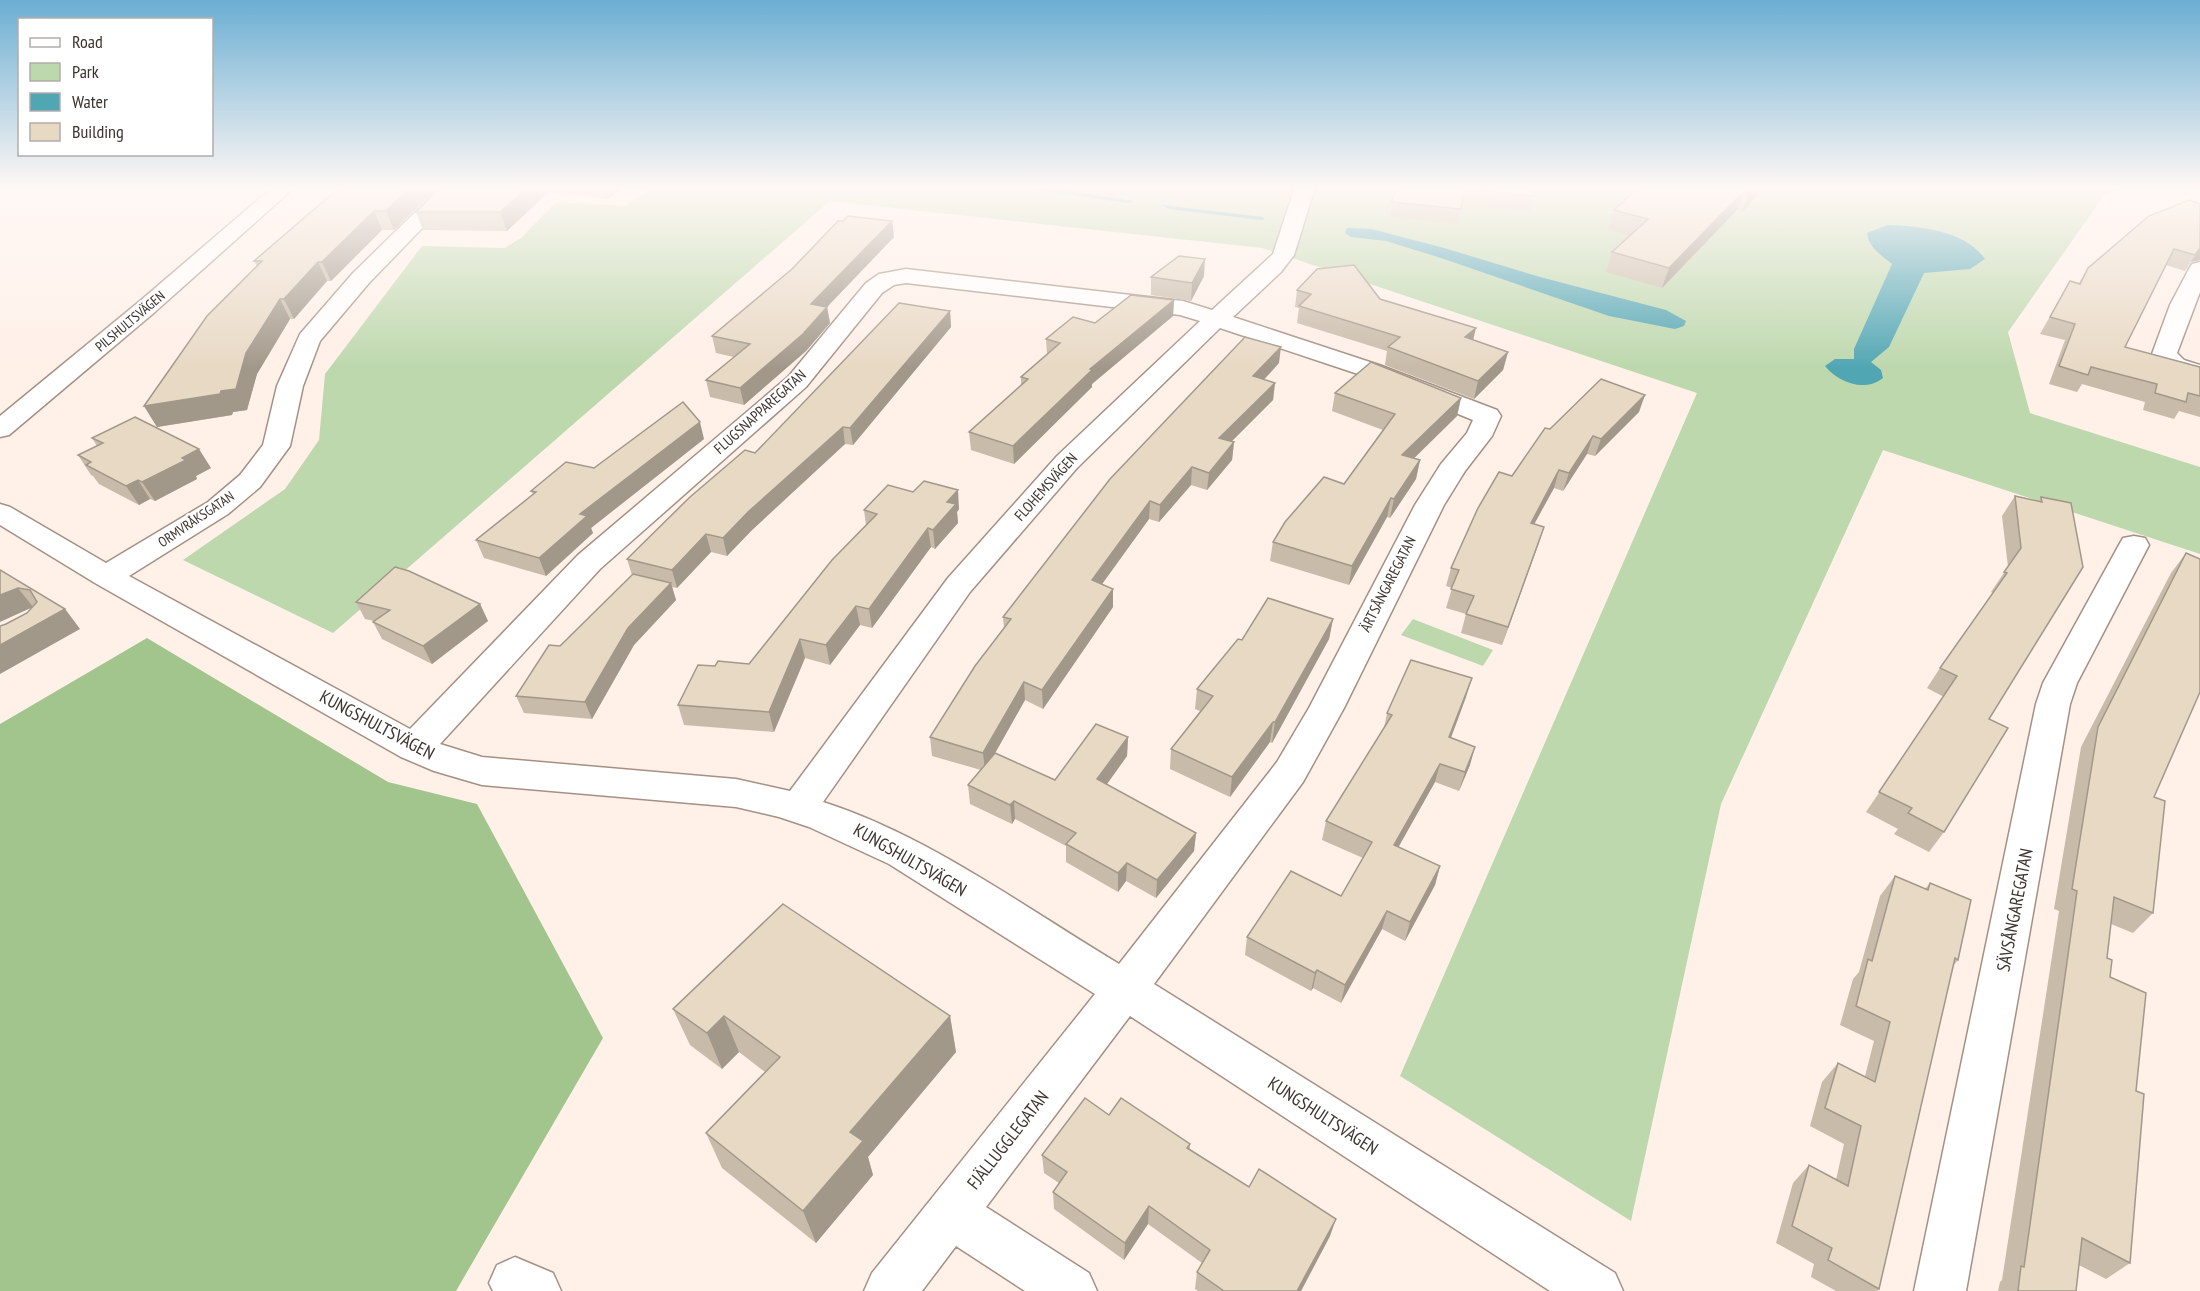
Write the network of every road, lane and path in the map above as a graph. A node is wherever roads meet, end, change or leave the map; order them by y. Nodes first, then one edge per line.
1 (216, 247) edge
2 (392, 247) edge
3 (1286, 247) edge
4 (2200, 269) edge
5 (1217, 320) junction
6 (2200, 373) edge
7 (0, 429) edge
8 (0, 513) edge
9 (2134, 546) dead end
10 (106, 576) junction
11 (414, 748) junction
12 (799, 807) junction
13 (1125, 989) junction
14 (951, 1213) junction
15 (890, 1291) edge
16 (1071, 1291) edge
17 (1597, 1291) edge
18 (1940, 1291) edge

1 - 7 street, PILSHULTSVÄGEN
2 - 10 street, ORMVRÅKSGATAN
3 - 5 street, FLOHEMSVÄGEN
4 - 6 street
5 - 11 street, FLUGSNAPPAREGATAN
5 - 12 street, FLOHEMSVÄGEN
5 - 13 street, ÄRTSÅNGAREGATAN
8 - 10 street, KUNGSHULTSVÄGEN
9 - 18 street, SÄVSÅNGAREGATAN
10 - 11 street, KUNGSHULTSVÄGEN
11 - 12 street, KUNGSHULTSVÄGEN
12 - 13 street, KUNGSHULTSVÄGEN
13 - 14 street, FJÄLLUGGLEGATAN
13 - 17 street, KUNGSHULTSVÄGEN
14 - 15 street, FJÄLLUGGLEGATAN
14 - 16 street

